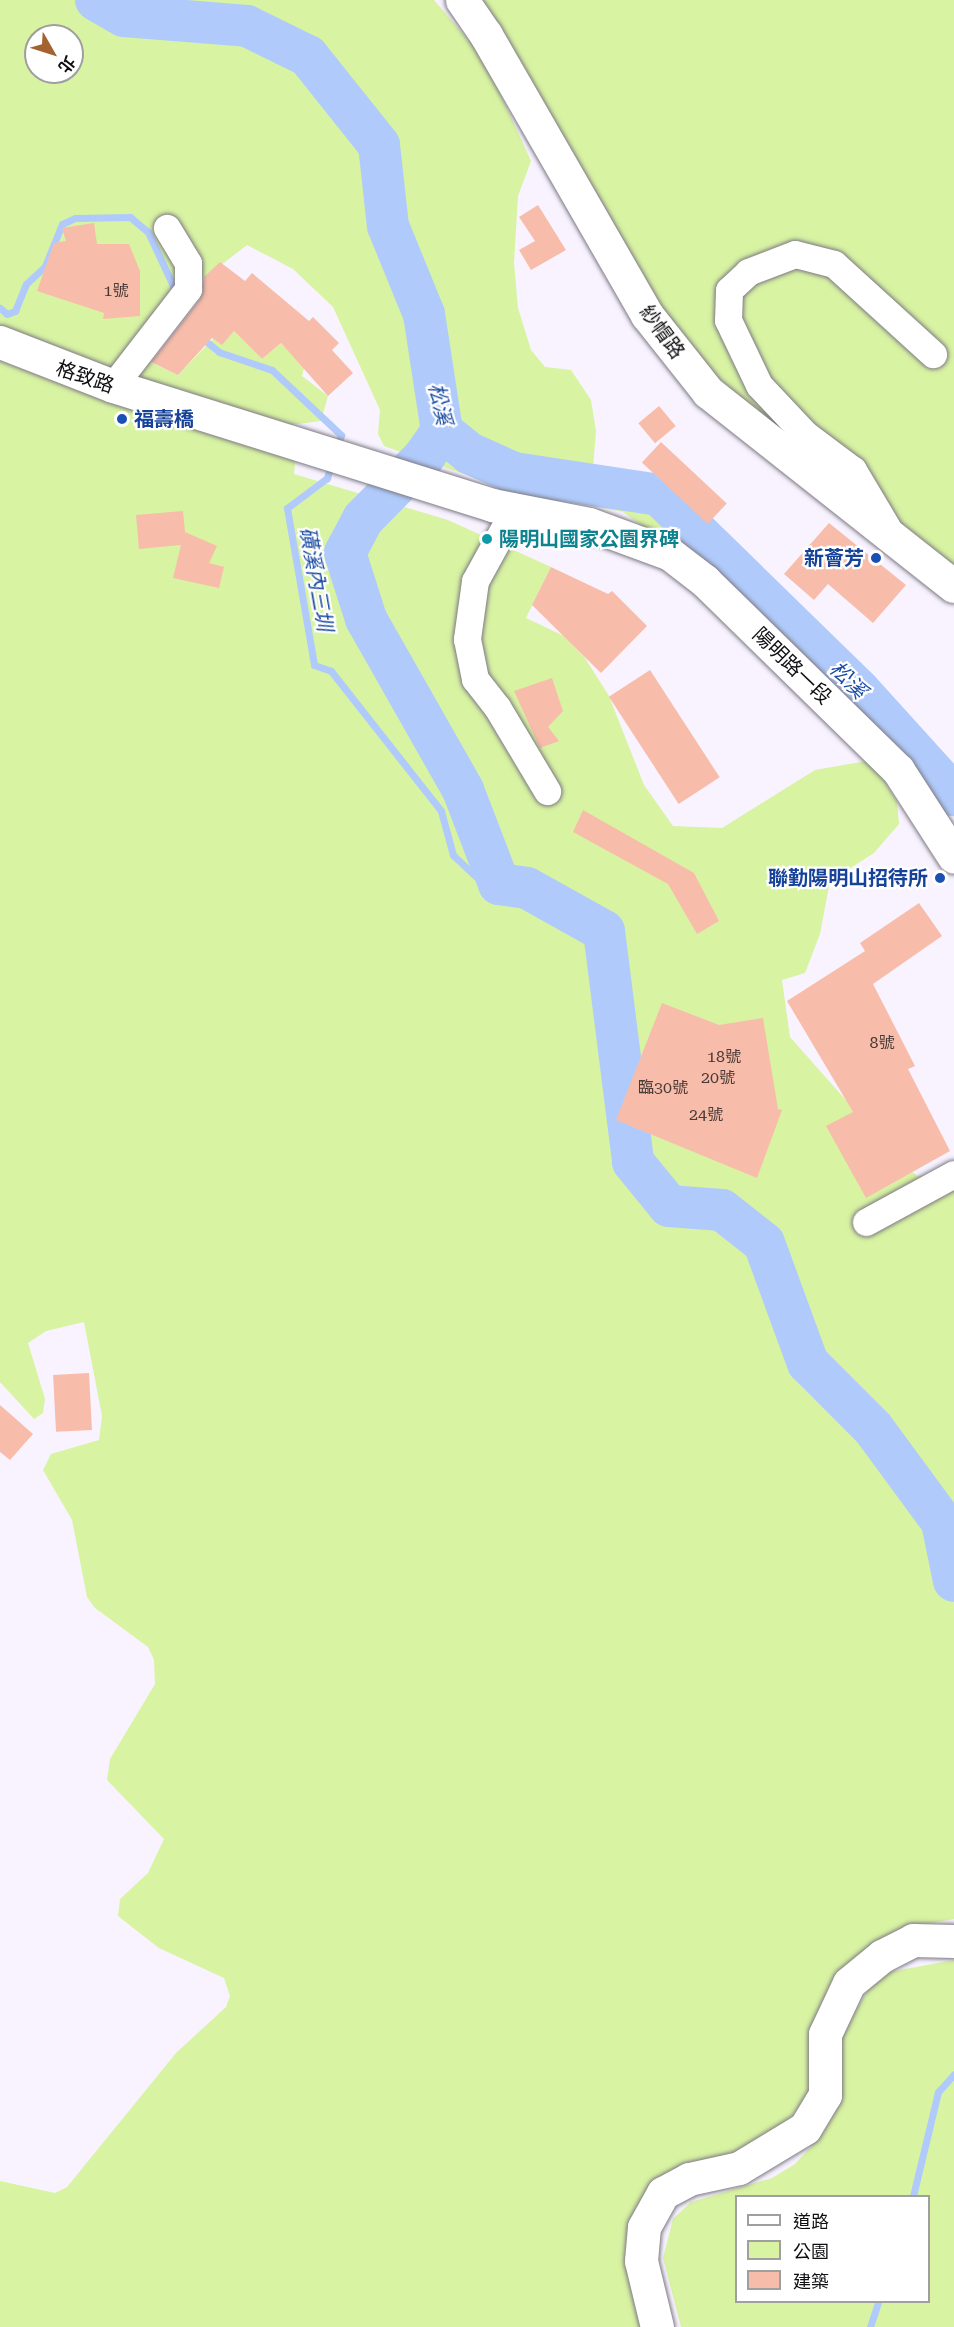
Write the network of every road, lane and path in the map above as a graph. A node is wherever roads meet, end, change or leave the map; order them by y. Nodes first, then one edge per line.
1 (462, 0) edge
2 (167, 228) dead end
3 (0, 342) edge
4 (933, 354) dead end
5 (113, 386) junction
6 (503, 508) junction
7 (889, 530) junction
8 (954, 586) edge
9 (547, 791) dead end
10 (954, 857) edge
11 (954, 1174) edge
12 (866, 1222) dead end
13 (954, 1941) edge
14 (657, 2327) edge

1 - 7 street, 紗帽路
2 - 5 street
3 - 5 street, 格致路
4 - 7 street
5 - 6 street, 格致路
6 - 9 street
6 - 10 street, 陽明路一段
7 - 8 street, 紗帽路
11 - 12 street
13 - 14 street

